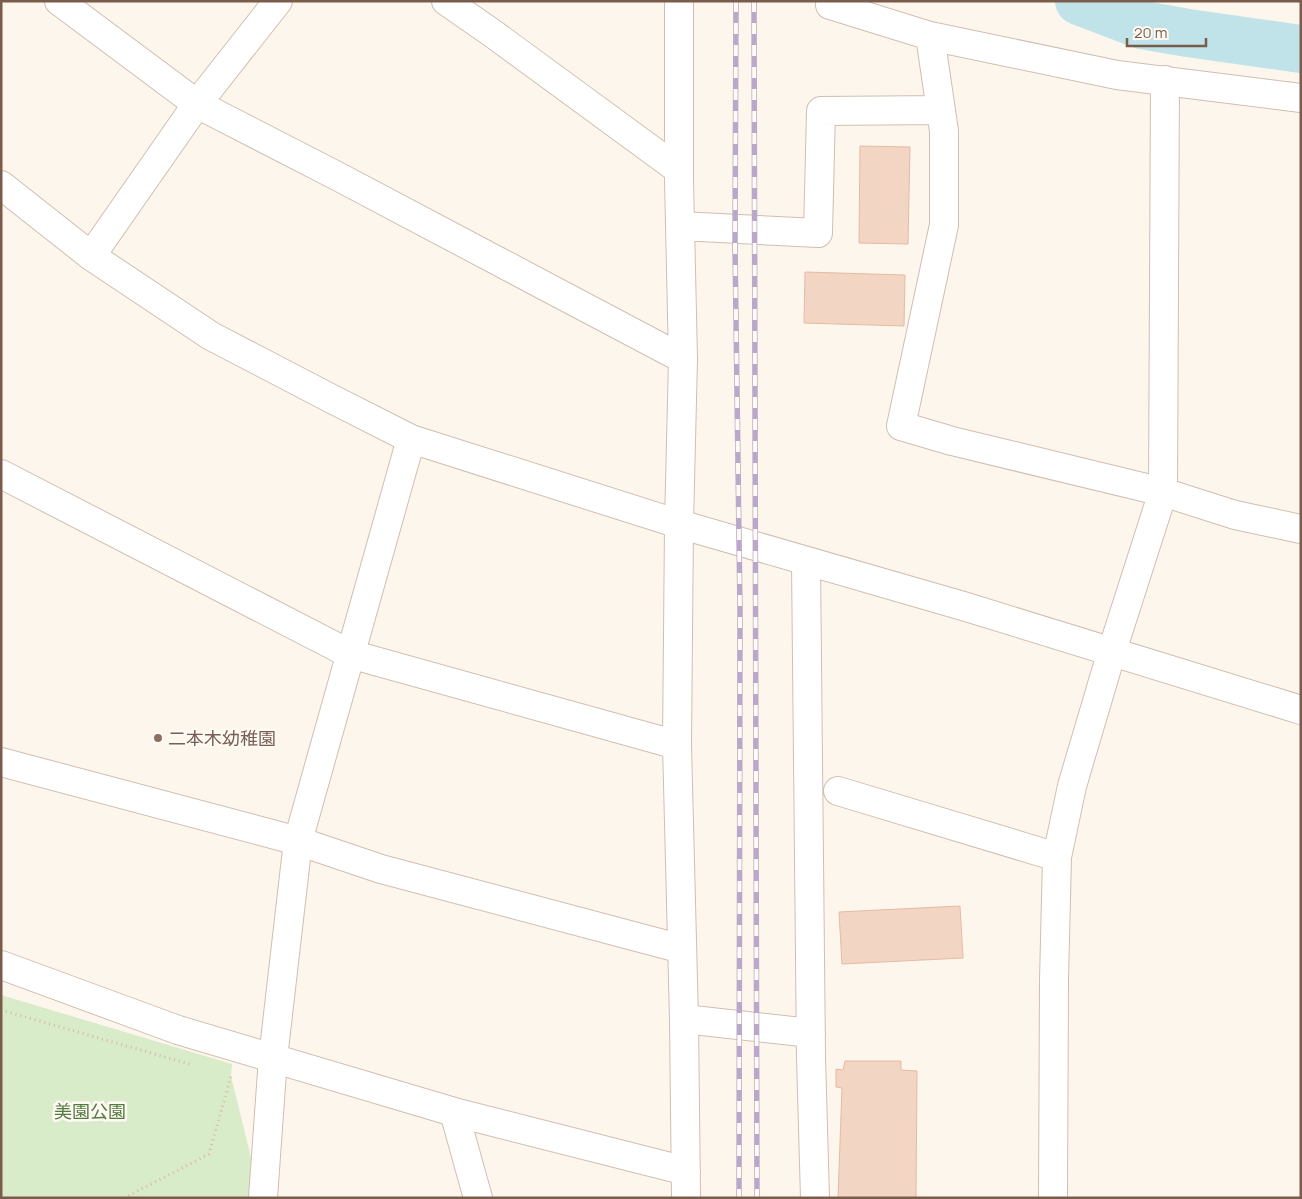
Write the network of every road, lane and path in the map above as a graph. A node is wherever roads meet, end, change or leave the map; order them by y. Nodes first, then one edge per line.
1 (59, 1) edge
2 (278, 1) edge
3 (446, 1) edge
4 (679, 1) edge
5 (830, 5) dead end
6 (930, 36) junction
7 (1165, 80) junction
8 (1301, 98) edge
9 (197, 104) junction
10 (941, 110) junction
11 (679, 170) junction
12 (1, 185) edge
13 (680, 226) junction
14 (91, 256) junction
15 (683, 359) junction
16 (411, 439) junction
17 (2, 476) edge
18 (1163, 492) junction
19 (679, 524) junction
20 (1301, 529) edge
21 (806, 561) junction
22 (1112, 651) junction
23 (350, 654) junction
24 (1301, 710) edge
25 (677, 745) junction
26 (1, 762) edge
27 (838, 791) dead end
28 (298, 842) junction
29 (1057, 858) junction
30 (682, 949) junction
31 (1, 965) edge
32 (1, 1010) edge
33 (684, 1019) junction
34 (811, 1033) junction
35 (273, 1058) junction
36 (202, 1068) dead end
37 (221, 1073) dead end
38 (454, 1112) junction
39 (686, 1171) junction
40 (124, 1198) edge
41 (263, 1198) edge
42 (478, 1198) edge
43 (686, 1198) edge
44 (815, 1198) edge
45 (1053, 1198) edge

1 - 9 street
2 - 9 street
3 - 11 street
4 - 11 street
5 - 6 street
6 - 7 street
6 - 10 street
7 - 8 street
7 - 18 street
9 - 14 street
9 - 15 street
10 - 13 street
10 - 18 street
11 - 13 street
12 - 14 street
13 - 15 street
14 - 16 street
15 - 19 street
16 - 19 street
16 - 23 street
17 - 23 street
18 - 20 street
18 - 22 street
19 - 21 street
19 - 25 street
21 - 22 street
21 - 34 street
22 - 24 street
22 - 29 street
23 - 25 street
23 - 28 street
25 - 30 street
26 - 28 street
27 - 29 street
28 - 30 street
28 - 35 street
29 - 45 street
30 - 33 street
31 - 35 street
32 - 36 path
33 - 34 street
33 - 39 street
34 - 44 street
35 - 38 street
35 - 41 street
37 - 40 path
38 - 39 street
38 - 42 street
39 - 43 street

